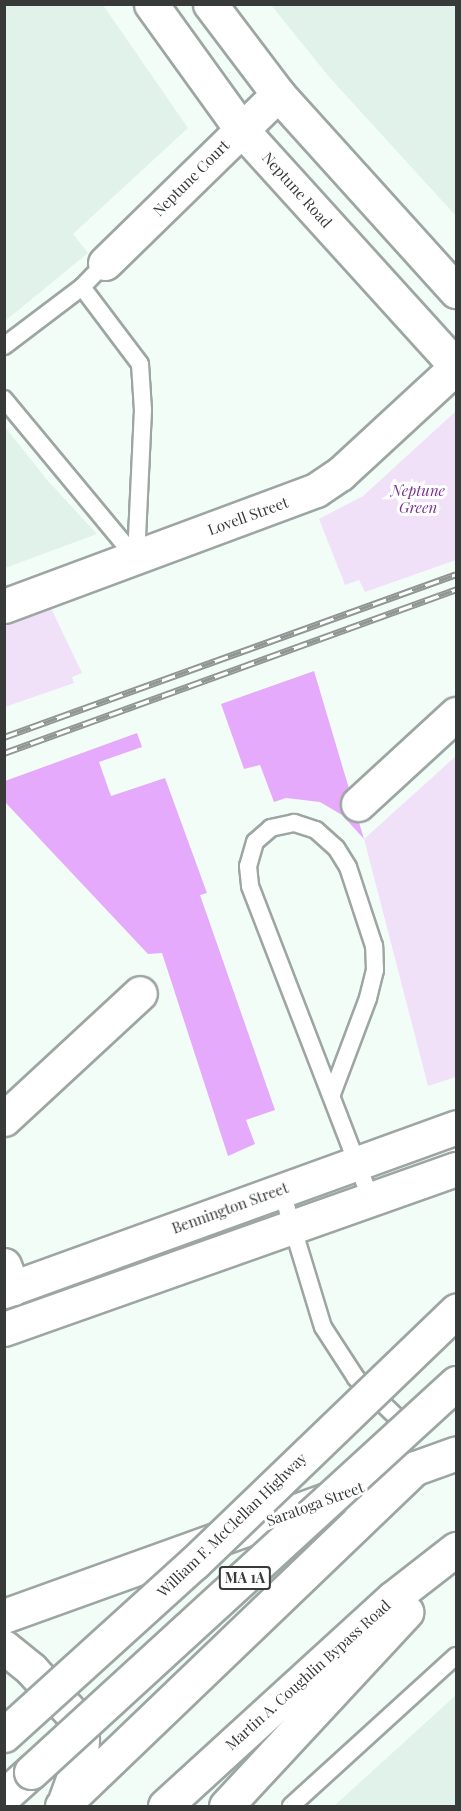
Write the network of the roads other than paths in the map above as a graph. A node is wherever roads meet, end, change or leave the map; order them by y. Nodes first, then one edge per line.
1 (151, 4) edge
2 (210, 4) edge
3 (278, 94) junction
4 (241, 129) junction
5 (105, 263) joint
6 (82, 287) junction
7 (456, 291) edge
8 (4, 346) edge
9 (456, 367) edge
10 (4, 399) edge
11 (136, 558) junction
12 (4, 606) edge
13 (456, 714) edge
14 (358, 804) dead end
15 (140, 993) dead end
16 (332, 1094) junction
17 (4, 1119) edge
18 (456, 1127) edge
19 (357, 1161) junction
20 (456, 1169) edge
21 (281, 1189) junction
22 (371, 1200) junction
23 (292, 1228) junction
24 (96, 1257) junction
25 (7, 1281) edge
26 (110, 1292) junction
27 (456, 1311) edge
28 (4, 1329) edge
29 (456, 1383) edge
30 (410, 1430) dead end
31 (456, 1453) edge
32 (414, 1468) junction
33 (456, 1550) edge
34 (4, 1616) edge
35 (4, 1647) edge
36 (456, 1656) edge
37 (4, 1679) edge
38 (63, 1701) junction
39 (4, 1735) edge
40 (4, 1797) edge
41 (62, 1806) edge
42 (165, 1806) edge
43 (226, 1806) edge
44 (291, 1806) edge

1 - 4 main road, Neptune Road
2 - 3 main road
3 - 4 main road, Neptune Court
3 - 7 main road
4 - 5 main road, Neptune Court
4 - 9 main road, Neptune Road
5 - 6 lane
6 - 8 lane
6 - 11 lane
9 - 11 main road, Lovell Street
10 - 11 lane
11 - 12 main road, Lovell Street
13 - 14 main road
15 - 17 main road
16 - 16 lane
16 - 19 lane
18 - 19 main road, Bennington Street
19 - 21 main road, Bennington Street
19 - 22 lane
20 - 22 main road
21 - 23 lane
21 - 24 main road, Bennington Street
22 - 23 main road
23 - 26 main road
23 - 30 lane
24 - 25 main road, Bennington Street
24 - 26 main road
26 - 28 main road
27 - 39 main road, William F. McClellan Highway / MA 1A, bridge
29 - 40 main road, MA 1A, bridge
31 - 32 main road, Saratoga Street
32 - 34 main road, Saratoga Street
32 - 41 main road
33 - 42 main road, Martin A. Coughlin Bypass Road
33 - 43 main road, Martin A. Coughlin Bypass Road
35 - 38 main road
36 - 44 lane
37 - 38 main road
38 - 41 main road

